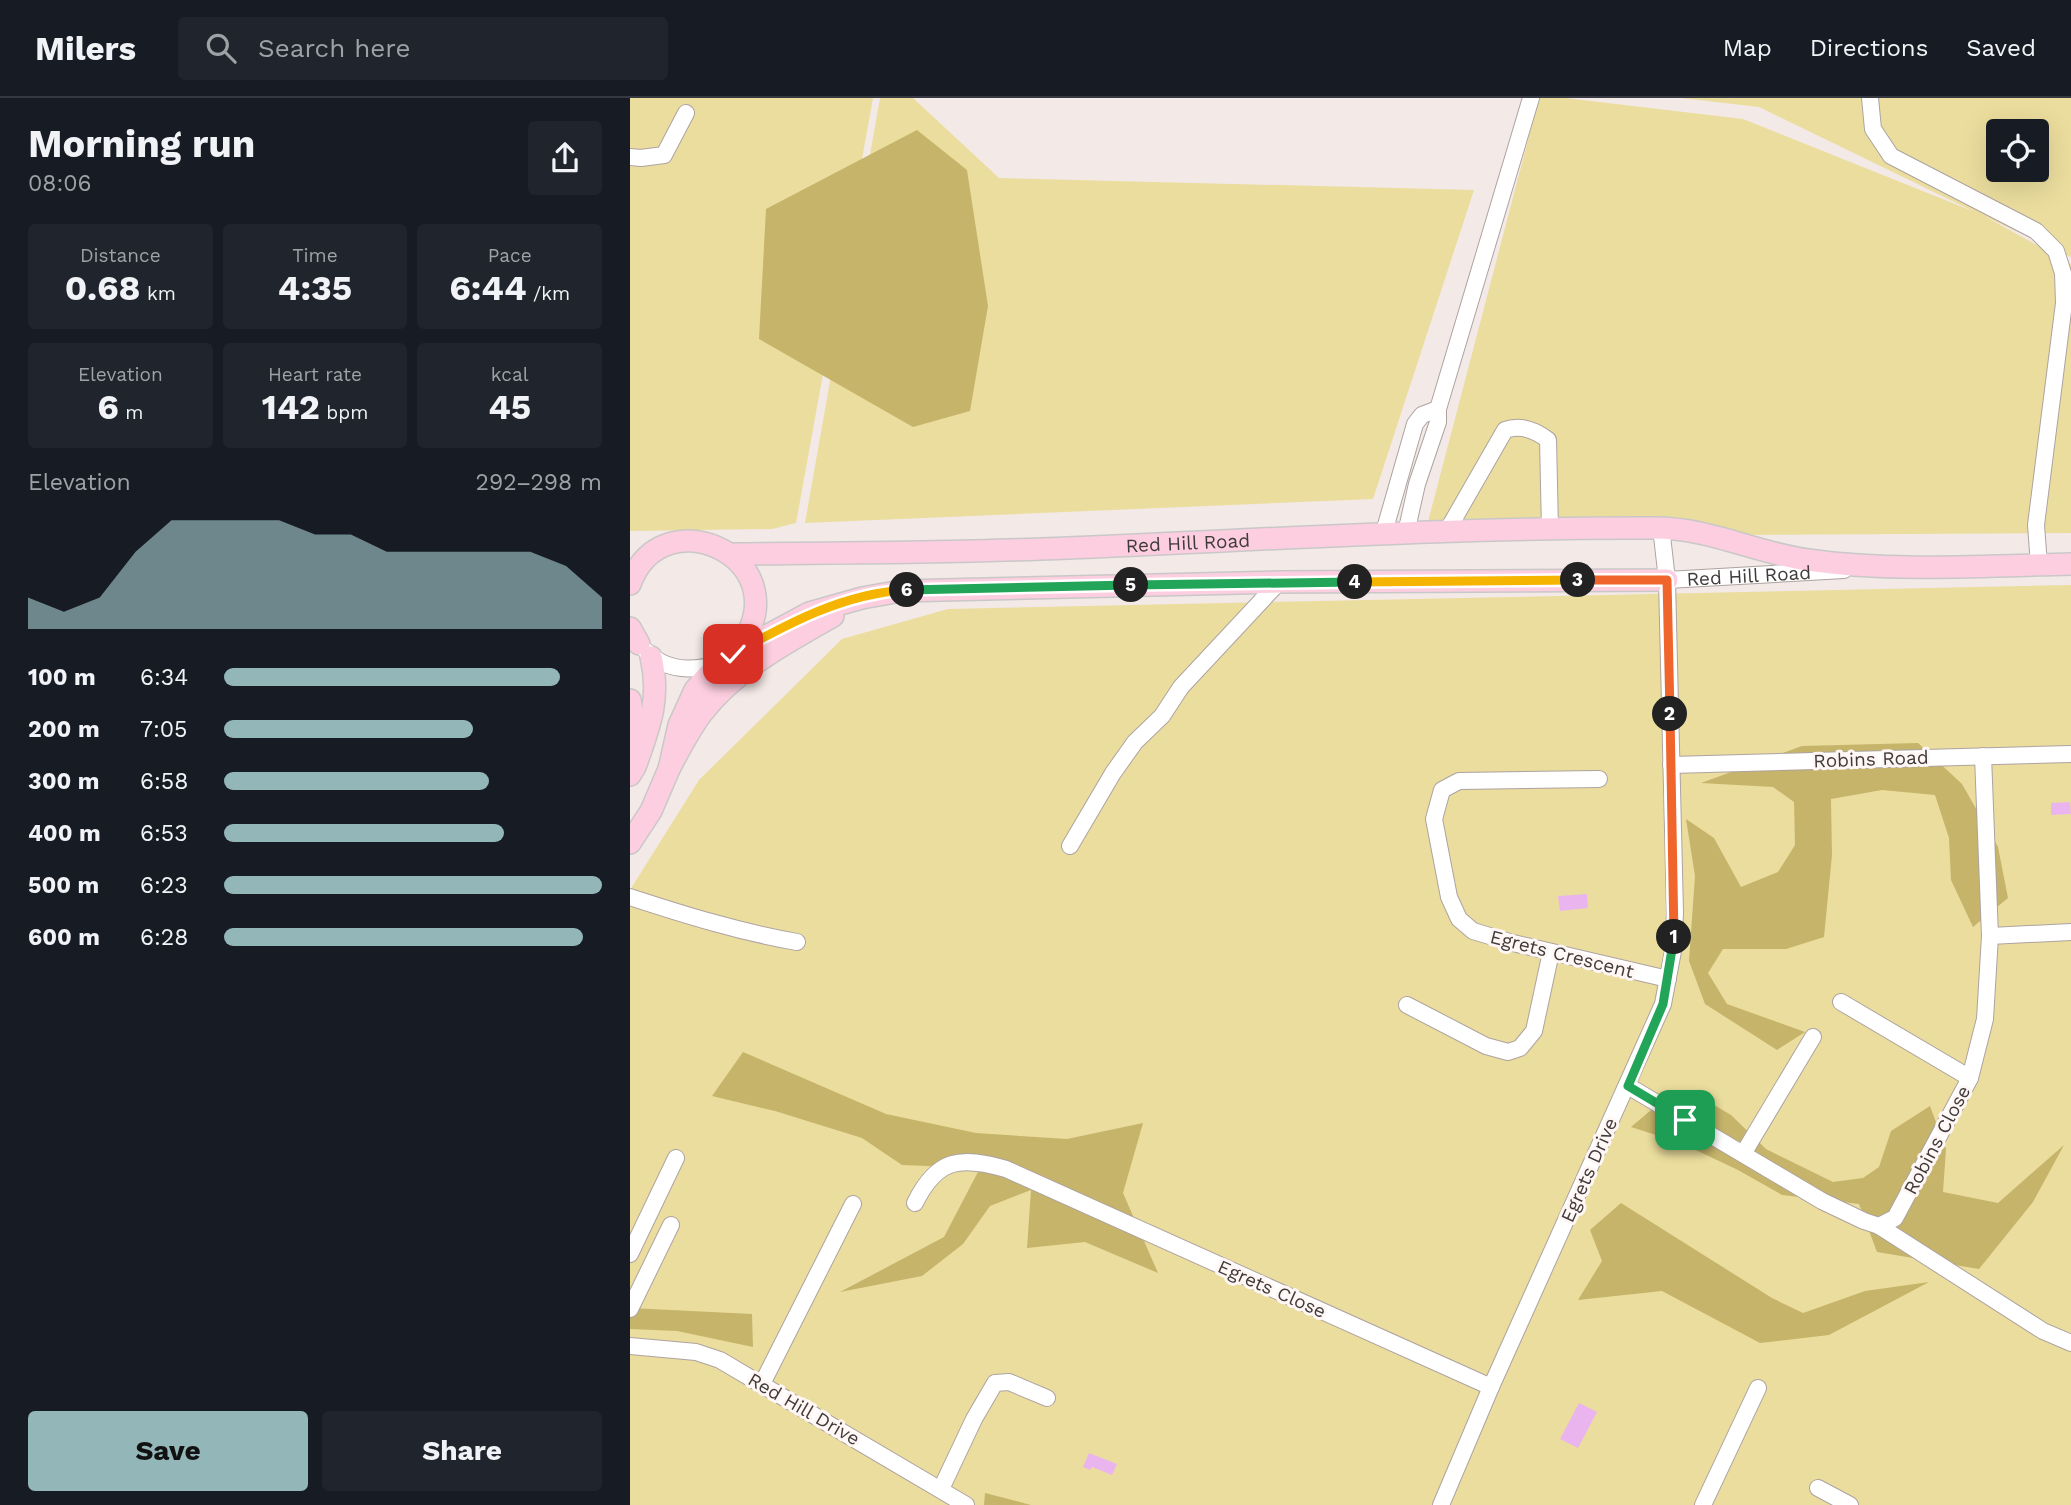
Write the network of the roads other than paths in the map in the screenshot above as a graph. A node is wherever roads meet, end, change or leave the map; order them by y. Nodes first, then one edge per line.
1 (1531, 98) edge
2 (1870, 98) edge
3 (685, 113) dead end
4 (630, 157) edge
5 (1437, 408) junction
6 (1661, 527) junction
7 (1550, 529) junction
8 (1447, 531) junction
9 (1384, 532) junction
10 (1406, 533) junction
11 (660, 548) junction
12 (630, 551) edge
13 (730, 554) junction
14 (2071, 564) edge
15 (2039, 565) junction
16 (1895, 566) junction
17 (1667, 580) junction
18 (1279, 582) junction
19 (630, 584) edge
20 (862, 598) junction
21 (638, 642) edge
22 (726, 659) junction
23 (630, 700) edge
24 (2071, 754) edge
25 (1983, 756) junction
26 (1671, 765) junction
27 (669, 769) junction
28 (633, 771) edge
29 (1599, 779) dead end
30 (630, 843) edge
31 (1070, 846) dead end
32 (630, 897) edge
33 (2071, 932) edge
34 (1990, 936) junction
35 (797, 943) dead end
36 (1551, 952) junction
37 (1668, 979) junction
38 (1841, 1002) dead end
39 (1407, 1004) dead end
40 (1813, 1037) dead end
41 (1969, 1078) junction
42 (1628, 1086) junction
43 (1743, 1154) junction
44 (676, 1158) dead end
45 (915, 1203) dead end
46 (853, 1204) dead end
47 (671, 1225) dead end
48 (1879, 1226) junction
49 (630, 1254) edge
50 (630, 1309) edge
51 (2071, 1343) edge
52 (630, 1346) edge
53 (762, 1384) junction
54 (1491, 1387) junction
55 (1758, 1388) dead end
56 (1047, 1398) dead end
57 (1818, 1488) dead end
58 (941, 1489) junction
59 (966, 1505) edge
60 (1441, 1505) edge
61 (1703, 1505) edge
62 (1850, 1505) edge

1 - 5 street
2 - 15 street
3 - 4 street
5 - 9 street
5 - 10 street
6 - 7 main road, Red Hill Road
6 - 16 main road, Red Hill Road
6 - 17 street, Egrets Drive
7 - 8 main road, Red Hill Road
7 - 8 street
8 - 10 main road, Red Hill Road
9 - 10 main road, Red Hill Road
9 - 13 main road, Red Hill Road
11 - 12 main road
11 - 13 main road
11 - 19 main road
13 - 22 main road
14 - 15 main road, Red Hill Road
15 - 16 main road, Red Hill Road
16 - 17 street, Red Hill Road
17 - 18 main road, Red Hill Road
17 - 26 street, Egrets Drive
18 - 20 main road, Red Hill Road
18 - 31 street
20 - 22 main road, Red Hill Road
20 - 27 main road
21 - 22 street
21 - 28 main road
22 - 27 main road
23 - 28 main road
24 - 25 street, Robins Road
25 - 26 street, Robins Road
25 - 34 street, Robins Close
26 - 37 street, Egrets Drive
27 - 30 main road
29 - 36 street, Egrets Crescent
32 - 35 street
33 - 34 street
34 - 41 street, Robins Close
36 - 37 street, Egrets Crescent
36 - 39 street
37 - 42 street, Egrets Drive
38 - 41 street
40 - 43 street
41 - 48 street, Robins Close
42 - 43 street
42 - 54 street, Egrets Drive
43 - 48 street
44 - 49 street
45 - 54 street, Egrets Close
46 - 53 street
47 - 50 street
48 - 51 street
52 - 53 street, Red Hill Drive
53 - 58 street, Red Hill Drive
54 - 60 street, Egrets Drive
55 - 61 street
56 - 58 street
57 - 62 street
58 - 59 street, Red Hill Drive

